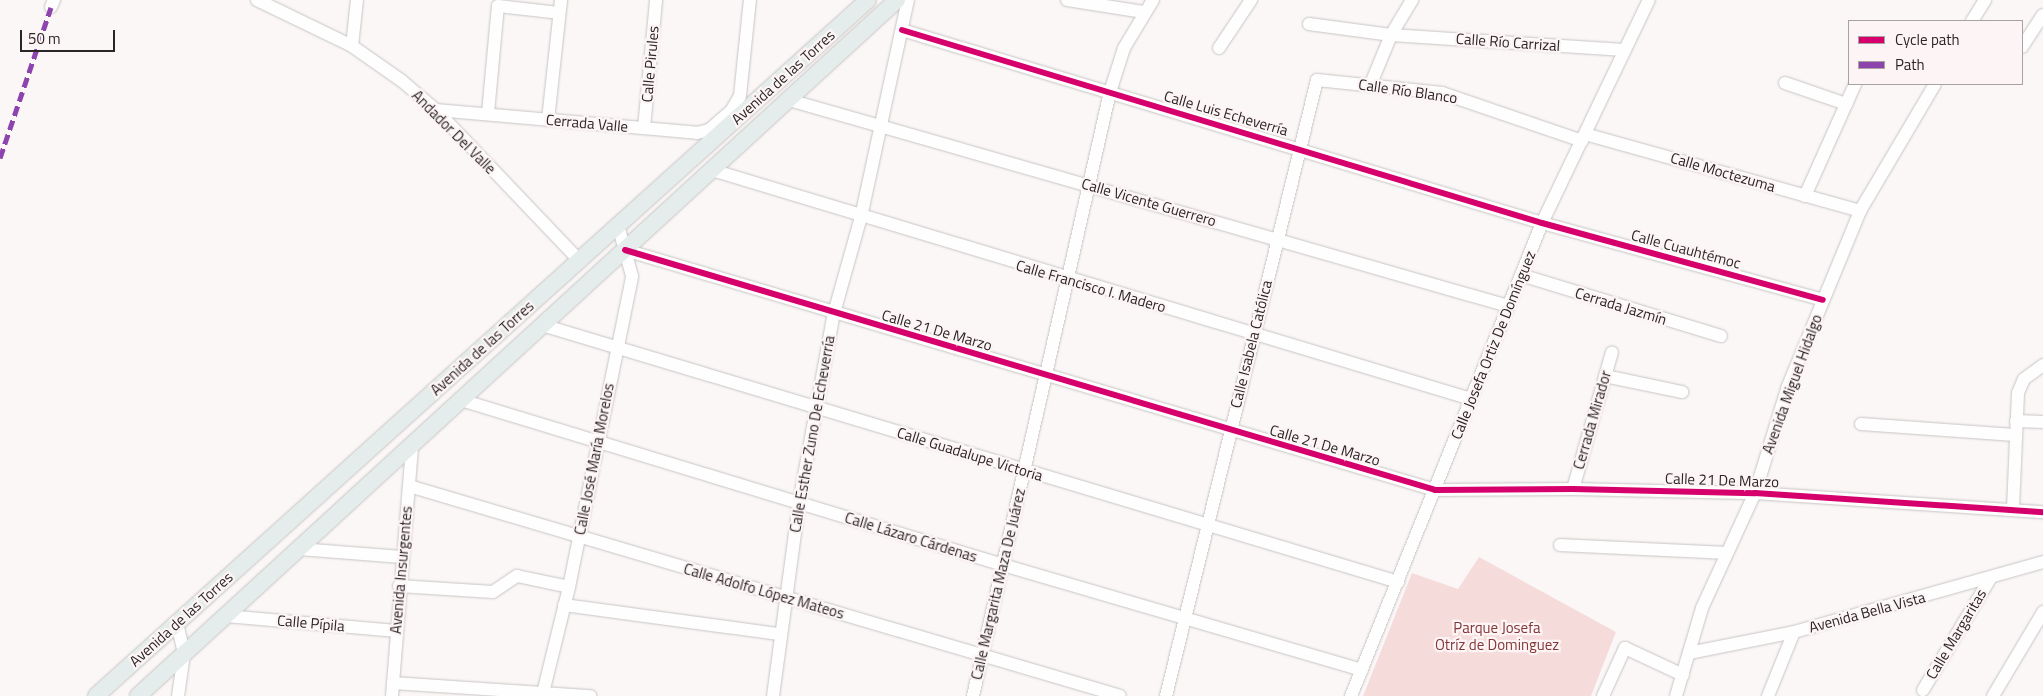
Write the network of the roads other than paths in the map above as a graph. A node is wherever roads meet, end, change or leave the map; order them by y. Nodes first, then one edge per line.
1 (258, 0) edge
2 (357, 0) edge
3 (656, 0) edge
4 (750, 0) edge
5 (868, 0) edge
6 (898, 0) edge
7 (908, 0) edge
8 (1067, 0) edge
9 (1153, 0) edge
10 (1251, 0) edge
11 (1412, 0) edge
12 (1649, 0) edge
13 (1985, 0) edge
14 (560, 6) edge
15 (1144, 12) junction
16 (2043, 15) edge
17 (1973, 20) edge
18 (1308, 24) dead end
19 (902, 30) junction
20 (1391, 35) junction
21 (2023, 45) edge
22 (352, 46) junction
23 (1219, 48) dead end
24 (1625, 50) junction
25 (1317, 80) joint
26 (1785, 83) dead end
27 (1855, 85) edge
28 (1934, 85) edge
29 (1370, 86) junction
30 (1110, 92) junction
31 (789, 100) junction
32 (1846, 104) junction
33 (436, 110) junction
34 (488, 113) junction
35 (548, 120) junction
36 (881, 127) junction
37 (644, 128) junction
38 (1584, 137) junction
39 (1300, 148) junction
40 (712, 170) junction
41 (1089, 185) junction
42 (1805, 196) junction
43 (1860, 211) junction
44 (860, 217) junction
45 (1542, 223) junction
46 (618, 225) junction
47 (1278, 238) junction
48 (625, 250) junction
49 (579, 260) junction
50 (1521, 275) junction
51 (1068, 279) junction
52 (1823, 300) junction
53 (1508, 306) junction
54 (834, 313) junction
55 (542, 325) junction
56 (1254, 334) junction
57 (1722, 336) dead end
58 (616, 349) junction
59 (1612, 352) dead end
60 (2043, 365) edge
61 (1046, 375) junction
62 (1605, 376) junction
63 (1682, 392) dead end
64 (1471, 399) junction
65 (462, 400) junction
66 (816, 408) junction
67 (2016, 421) junction
68 (2043, 422) edge
69 (1861, 424) dead end
70 (1230, 430) junction
71 (2015, 435) junction
72 (598, 443) junction
73 (412, 445) junction
74 (1024, 470) junction
75 (408, 486) junction
76 (1573, 488) junction
77 (1434, 490) junction
78 (1754, 493) junction
79 (799, 504) junction
80 (2013, 508) junction
81 (2043, 512) edge
82 (1207, 525) junction
83 (578, 536) junction
84 (1560, 545) dead end
85 (299, 549) junction
86 (1727, 553) junction
87 (402, 557) junction
88 (2043, 562) edge
89 (1003, 565) junction
90 (1990, 579) junction
91 (1398, 582) junction
92 (399, 586) junction
93 (569, 587) junction
94 (785, 597) junction
95 (564, 605) junction
96 (2043, 612) edge
97 (226, 616) junction
98 (1185, 618) junction
99 (177, 623) junction
100 (396, 631) junction
101 (1794, 632) junction
102 (780, 634) junction
103 (1689, 653) junction
104 (184, 654) junction
105 (982, 655) junction
106 (1362, 670) junction
107 (1683, 675) junction
108 (392, 689) edge
109 (1923, 690) dead end
110 (493, 693) edge
111 (543, 693) junction
112 (96, 696) edge
113 (138, 696) edge
114 (178, 696) edge
115 (589, 696) edge
116 (773, 696) edge
117 (973, 696) edge
118 (1120, 696) edge
119 (1166, 696) edge
120 (1351, 696) edge
121 (1603, 696) edge
122 (1676, 696) edge
123 (1768, 696) edge
124 (1993, 696) edge

1 - 22 street, Andador Del Valle
2 - 22 street
3 - 37 street, Calle Pirules
4 - 37 street, Cerrada Valle
5 - 46 main road, Avenida de las Torres
6 - 31 main road, Avenida de las Torres
7 - 19 street, Calle Esther Zuno De Echeverría
8 - 15 street
9 - 15 street, Calle Margarita Maza De Juárez
10 - 23 street
11 - 20 street
12 - 24 street, Calle Josefa Ortiz De Domínguez
13 - 17 street
14 - 34 street
14 - 35 street
15 - 30 street, Calle Margarita Maza De Juárez
16 - 21 street
18 - 20 street, Calle Río Carrizal
19 - 30 street, Calle Luis Echeverría
19 - 36 street, Calle Esther Zuno De Echeverría
20 - 24 street, Calle Río Carrizal
20 - 29 street
22 - 33 street, Andador Del Valle
24 - 38 street, Calle Josefa Ortiz De Domínguez
25 - 29 street, Calle Río Blanco
25 - 39 street, Calle Isabela Católica
26 - 32 street
27 - 32 street
28 - 43 street, Avenida Miguel Hidalgo
29 - 38 street, Calle Río Blanco
30 - 39 street, Calle Luis Echeverría
30 - 41 street, Calle Margarita Maza De Juárez
31 - 36 street, Calle Vicente Guerrero
31 - 40 main road, Avenida de las Torres
32 - 42 street
33 - 34 street, Cerrada Valle
33 - 49 street, Andador Del Valle
34 - 35 street, Cerrada Valle
35 - 37 street, Cerrada Valle
36 - 41 street, Calle Vicente Guerrero
36 - 44 street, Calle Esther Zuno De Echeverría
38 - 42 street, Calle Moctezuma
38 - 45 street, Calle Josefa Ortiz De Domínguez
39 - 45 street, Calle Luis Echeverría
39 - 47 street, Calle Isabela Católica
40 - 44 street, Calle Francisco I. Madero
40 - 48 main road, Avenida de las Torres
41 - 47 street, Calle Vicente Guerrero
41 - 51 street, Calle Margarita Maza De Juárez
42 - 43 street, Calle Moctezuma
43 - 52 street, Avenida Miguel Hidalgo
44 - 51 street, Calle Francisco I. Madero
44 - 54 street, Calle Esther Zuno De Echeverría
45 - 50 street, Calle Josefa Ortiz De Domínguez
45 - 52 street, Calle Cuauhtémoc
46 - 48 street, Calle José María Morelos
46 - 49 main road, Avenida de las Torres
47 - 53 street, Calle Vicente Guerrero
47 - 56 street, Calle Isabela Católica
48 - 54 street, Calle 21 De Marzo
48 - 55 main road, Avenida de las Torres
48 - 58 street, Calle José María Morelos
49 - 99 main road, Avenida de las Torres
50 - 53 street, Calle Josefa Ortiz De Domínguez
50 - 57 street, Cerrada Jazmín
51 - 56 street, Calle Francisco I. Madero
51 - 61 street, Calle Margarita Maza De Juárez
52 - 78 street, Avenida Miguel Hidalgo
53 - 64 street, Calle Josefa Ortiz De Domínguez
54 - 61 street, Calle 21 De Marzo
54 - 66 street, Calle Esther Zuno De Echeverría
55 - 58 street, Calle Guadalupe Victoria
55 - 65 main road, Avenida de las Torres
56 - 64 street, Calle Francisco I. Madero
56 - 70 street, Calle Isabela Católica
58 - 66 street, Calle Guadalupe Victoria
58 - 72 street, Calle José María Morelos
59 - 62 street, Cerrada Mirador
60 - 67 street
61 - 70 street, Calle 21 De Marzo
61 - 74 street, Calle Margarita Maza De Juárez
62 - 63 street
62 - 76 street, Cerrada Mirador
64 - 77 street, Calle Josefa Ortiz De Domínguez
65 - 72 street, Calle Lázaro Cárdenas
65 - 73 main road, Avenida de las Torres
66 - 74 street, Calle Guadalupe Victoria
66 - 79 street, Calle Esther Zuno De Echeverría
67 - 68 street
67 - 71 street
69 - 71 street
70 - 77 street, Calle 21 De Marzo
70 - 82 street, Calle Isabela Católica
71 - 80 street
72 - 79 street, Calle Lázaro Cárdenas
72 - 83 street, Calle José María Morelos
73 - 75 street, Avenida Insurgentes
73 - 85 main road, Avenida de las Torres
74 - 82 street, Calle Guadalupe Victoria
74 - 89 street, Calle Margarita Maza De Juárez
75 - 83 street, Calle Adolfo López Mateos
75 - 87 street, Avenida Insurgentes
76 - 77 street, Calle 21 De Marzo
76 - 78 street, Calle 21 De Marzo
77 - 91 street, Calle Josefa Ortiz De Domínguez
78 - 80 street, Calle 21 De Marzo
78 - 86 street, Avenida Miguel Hidalgo
79 - 89 street, Calle Lázaro Cárdenas
79 - 94 street, Calle Esther Zuno De Echeverría
80 - 81 street, Calle 21 De Marzo
82 - 91 street, Calle Guadalupe Victoria
82 - 98 street, Calle Isabela Católica
83 - 93 street, Calle José María Morelos
83 - 94 street, Calle Adolfo López Mateos
84 - 86 street
85 - 87 street
85 - 97 main road, Avenida de las Torres
86 - 103 street, Avenida Miguel Hidalgo
87 - 92 street, Avenida Insurgentes
88 - 90 street, Avenida Bella Vista
89 - 98 street, Calle Lázaro Cárdenas
89 - 105 street, Calle Margarita Maza De Juárez
90 - 101 street, Avenida Bella Vista
90 - 109 street, Calle Margaritas
91 - 106 street, Calle Josefa Ortiz De Domínguez
92 - 93 street
92 - 100 street, Avenida Insurgentes
93 - 95 street, Calle José María Morelos
94 - 102 street, Calle Esther Zuno De Echeverría
94 - 105 street, Calle Adolfo López Mateos
95 - 102 street
95 - 111 street, Calle José María Morelos
96 - 124 street
97 - 100 street, Calle Pípila
97 - 104 main road, Avenida de las Torres
98 - 106 street, Calle Lázaro Cárdenas
98 - 119 street, Calle Isabela Católica
99 - 104 street
99 - 112 main road, Avenida de las Torres
100 - 108 street, Avenida Insurgentes
101 - 103 street, Avenida Bella Vista
101 - 123 street
102 - 116 street, Calle Esther Zuno De Echeverría
103 - 107 street, Avenida Miguel Hidalgo
104 - 113 main road, Avenida de las Torres
104 - 114 street
105 - 117 street, Calle Margarita Maza De Juárez
105 - 118 street, Calle Adolfo López Mateos
106 - 120 street, Calle Josefa Ortiz De Domínguez
107 - 121 street
107 - 122 street, Avenida Miguel Hidalgo
108 - 110 street
110 - 111 street
111 - 115 street

